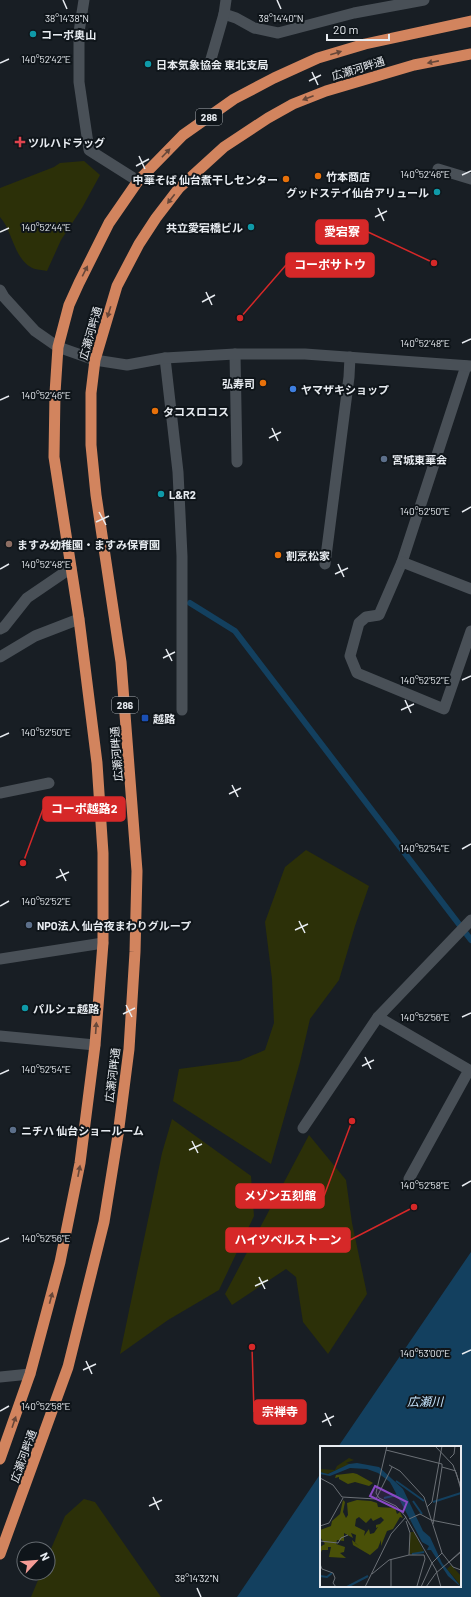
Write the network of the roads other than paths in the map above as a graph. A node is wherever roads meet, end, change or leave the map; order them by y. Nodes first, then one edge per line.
1 (84, 0) edge
2 (226, 0) edge
3 (424, 0) edge
4 (224, 14) junction
5 (471, 21) edge
6 (471, 54) edge
7 (209, 66) dead end
8 (438, 169) dead end
9 (471, 180) edge
10 (138, 181) junction
11 (0, 290) edge
12 (58, 347) junction
13 (235, 354) junction
14 (350, 357) junction
15 (165, 358) junction
16 (95, 360) junction
17 (468, 366) edge
18 (237, 462) dead end
19 (402, 562) junction
20 (325, 564) dead end
21 (71, 568) junction
22 (471, 589) edge
23 (79, 619) junction
24 (0, 629) edge
25 (471, 631) edge
26 (0, 657) edge
27 (182, 710) dead end
28 (48, 783) dead end
29 (0, 793) edge
30 (471, 920) edge
31 (103, 943) junction
32 (0, 959) edge
33 (378, 1017) junction
34 (0, 1036) edge
35 (95, 1046) junction
36 (303, 1128) dead end
37 (409, 1179) dead end
38 (30, 1374) junction
39 (0, 1377) edge
40 (0, 1459) edge
41 (0, 1554) edge

1 - 10 street
2 - 4 street
3 - 4 street
4 - 7 street
10 -> 5 highway, 広瀬河畔通 / 286
6 -> 16 highway, 広瀬河畔通 / 286
8 - 9 street
12 -> 10 highway, 広瀬河畔通 / 286
11 - 12 street
12 - 16 street
12 - 21 highway, 広瀬河畔通 / 286
13 - 14 street
13 - 15 street
13 - 18 street
14 - 17 street
14 - 20 street
15 - 16 street
15 - 27 street
16 - 41 highway, 広瀬河畔通 / 286
17 - 19 street
19 - 22 street
19 - 25 street
21 - 23 highway, 広瀬河畔通 / 286
21 - 24 street
23 - 26 street
23 - 31 highway, 広瀬河畔通 / 286
28 - 29 street
30 - 33 street
31 - 32 street
35 -> 31 highway, 広瀬河畔通 / 286
33 - 36 street
33 - 37 street
34 - 35 street
38 -> 35 highway, 広瀬河畔通 / 286
38 - 39 street
40 -> 38 highway, 広瀬河畔通 / 286

